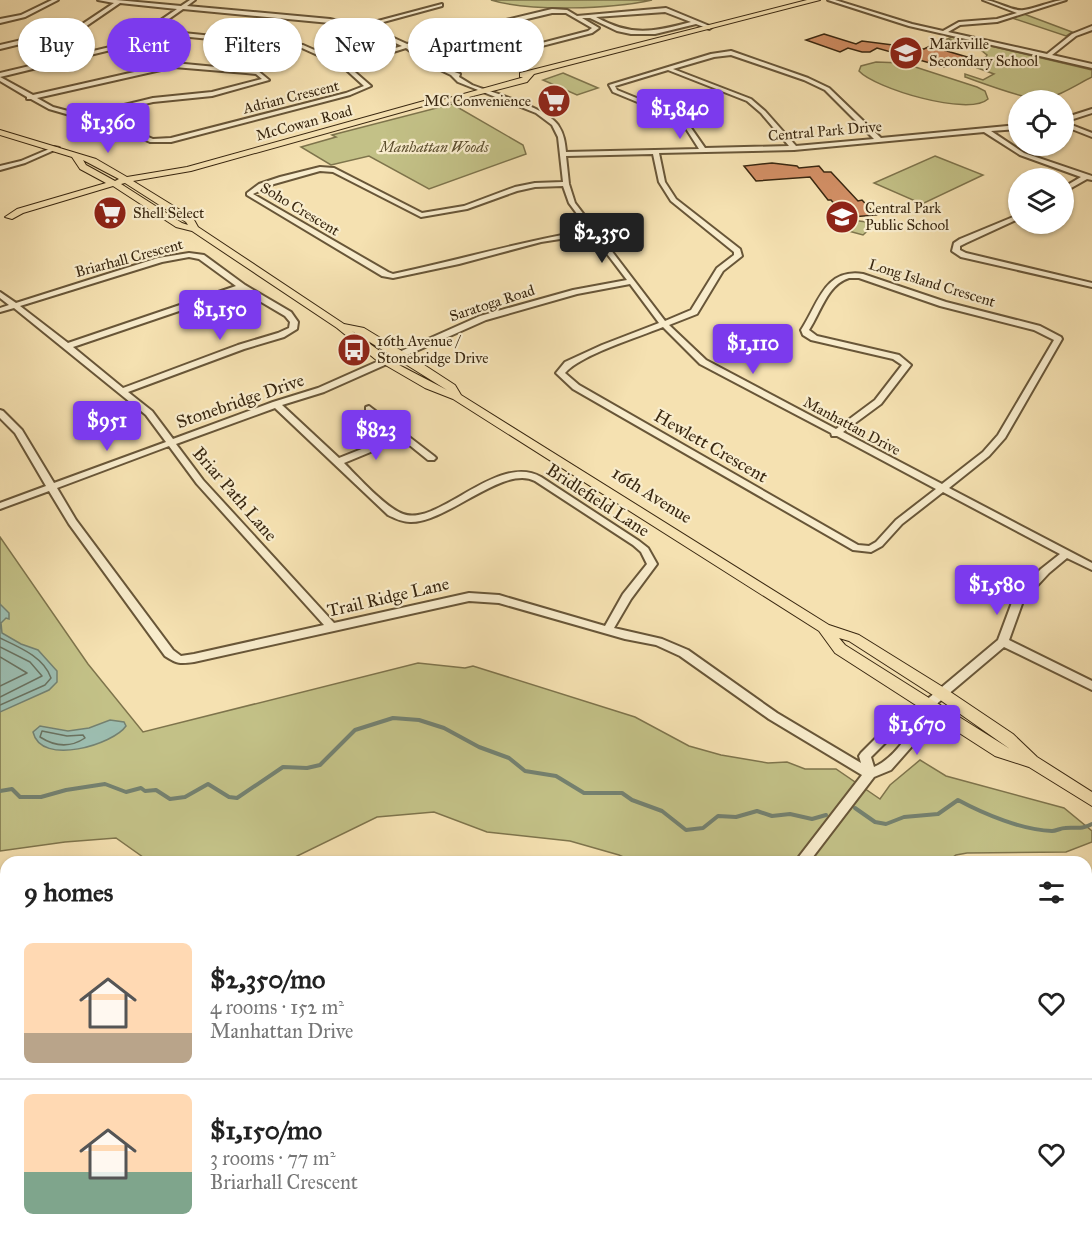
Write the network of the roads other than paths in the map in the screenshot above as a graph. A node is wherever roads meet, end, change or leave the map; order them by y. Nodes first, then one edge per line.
1 (56, 0) edge
2 (100, 0) edge
3 (193, 0) edge
4 (817, 0) edge
5 (830, 0) edge
6 (841, 0) edge
7 (986, 0) edge
8 (1064, 0) edge
9 (119, 2) junction
10 (798, 2) edge
11 (440, 5) dead end
12 (182, 7) junction
13 (857, 8) junction
14 (1021, 12) junction
15 (591, 16) junction
16 (578, 17) junction
17 (166, 18) edge
18 (393, 18) edge
19 (314, 19) edge
20 (0, 21) edge
21 (696, 22) junction
22 (709, 27) junction
23 (1092, 28) edge
24 (944, 32) junction
25 (191, 35) edge
26 (396, 42) edge
27 (544, 44) edge
28 (406, 46) junction
29 (0, 47) edge
30 (396, 49) edge
31 (107, 50) edge
32 (314, 53) edge
33 (1048, 56) junction
34 (1092, 66) edge
35 (667, 68) junction
36 (353, 72) edge
37 (448, 72) edge
38 (453, 74) junction
39 (0, 77) edge
40 (474, 87) junction
41 (486, 88) junction
42 (29, 98) junction
43 (427, 103) junction
44 (1092, 111) edge
45 (83, 117) junction
46 (1074, 118) edge
47 (1074, 127) edge
48 (1008, 128) edge
49 (986, 130) junction
50 (0, 132) edge
51 (1092, 135) edge
52 (879, 140) junction
53 (56, 148) junction
54 (794, 148) junction
55 (656, 152) junction
56 (704, 152) junction
57 (562, 153) junction
58 (75, 155) junction
59 (0, 168) edge
60 (1089, 177) edge
61 (566, 184) junction
62 (126, 185) junction
63 (1074, 185) edge
64 (5, 218) edge
65 (1008, 221) edge
66 (592, 232) junction
67 (632, 281) junction
68 (1092, 285) edge
69 (242, 287) junction
70 (0, 294) edge
71 (14, 305) junction
72 (0, 310) edge
73 (664, 324) junction
74 (341, 326) junction
75 (67, 346) junction
76 (400, 355) junction
77 (388, 361) junction
78 (122, 391) junction
79 (457, 397) junction
80 (276, 404) junction
81 (369, 409) dead end
82 (0, 413) edge
83 (835, 434) junction
84 (402, 436) junction
85 (171, 443) junction
86 (431, 458) dead end
87 (338, 462) junction
88 (52, 487) junction
89 (942, 489) junction
90 (0, 506) edge
91 (1066, 554) junction
92 (1092, 567) edge
93 (332, 628) junction
94 (824, 628) junction
95 (608, 630) junction
96 (1003, 642) junction
97 (1092, 686) edge
98 (941, 693) junction
99 (928, 705) junction
100 (1032, 761) junction
101 (870, 774) junction
102 (1090, 799) edge
103 (806, 856) edge

1 - 20 street
2 - 9 street
3 - 12 street, Adrian Crescent
4 - 10 main road, McCowan Road
5 - 13 street
6 - 13 street
7 - 14 street
8 - 14 street
9 - 12 street
9 - 29 street
10 - 22 main road, McCowan Road
11 - 18 street
12 - 17 street, Adrian Crescent
12 - 19 street
13 - 24 street
14 - 24 street
15 - 16 street
15 - 21 street
15 - 21 street
16 - 27 street
16 - 28 street
21 - 22 street
22 - 41 main road, McCowan Road
23 - 33 street
24 - 33 street
25 - 32 street, Adrian Crescent
26 - 28 street
28 - 30 street
31 - 39 street, Adrian Crescent
33 - 34 street
35 - 52 street
35 - 54 street
35 - 56 street
36 - 45 street, Adrian Crescent
37 - 38 street
38 - 40 street
38 - 41 street, Manhattan Drive
39 - 42 street, Adrian Crescent
40 - 41 main road, McCowan Road
40 - 43 main road, McCowan Road
41 - 43 main road, McCowan Road
41 - 57 street, Manhattan Drive
42 - 45 street, Adrian Crescent
42 - 45 street
43 - 62 main road, McCowan Road
44 - 46 street
47 - 51 street
48 - 49 street, Central Park Drive
49 - 52 street, Central Park Drive
49 - 60 street
50 - 53 main road, 16th Avenue
52 - 54 street, Central Park Drive
53 - 58 main road, 16th Avenue
53 - 59 street
54 - 56 street, Central Park Drive
55 - 56 street, Central Park Drive
55 - 57 street, Central Park Drive
55 - 73 street
57 - 61 street, Manhattan Drive
58 - 62 main road, 16th Avenue
58 - 62 main road, 16th Avenue
60 - 63 street
61 - 66 street, Manhattan Drive
61 - 66 street, Soho Crescent
62 - 64 main road, McCowan Road
62 - 74 main road, 16th Avenue
65 - 68 street
66 - 67 street, Manhattan Drive
67 - 73 street, Manhattan Drive
67 - 76 street, Saratoga Road
69 - 71 street, Briarhall Crescent
69 - 75 street
69 - 78 street, Briarhall Crescent
70 - 71 street, Briar Path Lane
71 - 72 street, Briarhall Crescent
71 - 75 street, Briar Path Lane
73 - 83 street, Manhattan Drive
73 - 89 street, Hewlett Crescent
74 - 76 main road, 16th Avenue
74 - 77 main road, 16th Avenue
75 - 78 street, Briar Path Lane
76 - 77 street, Saratoga Road
76 - 79 main road, 16th Avenue
77 - 79 main road, 16th Avenue
77 - 80 street, Stonebridge Drive
78 - 85 street, Briar Path Lane
79 - 94 main road, 16th Avenue
80 - 85 street, Stonebridge Drive
80 - 87 street, Bridlefield Lane
81 - 84 street
82 - 88 street, Trail Ridge Lane
83 - 89 street, Manhattan Drive
83 - 89 street, Long Island Crescent
84 - 86 street
84 - 87 street
85 - 88 street, Stonebridge Drive
85 - 93 street, Briar Path Lane
87 - 95 street, Bridlefield Lane
88 - 90 street, Stonebridge Drive
88 - 93 street, Trail Ridge Lane
89 - 91 street, Manhattan Drive
91 - 92 street, Manhattan Drive
91 - 96 street
93 - 95 street, Trail Ridge Lane
94 - 98 main road, 16th Avenue
94 - 99 main road, 16th Avenue
95 - 101 street, Trail Ridge Lane
96 - 97 street
96 - 98 street
98 - 99 street
98 - 100 main road, 16th Avenue
99 - 100 main road, 16th Avenue
99 - 101 street
99 - 101 street
100 - 102 main road, 16th Avenue
101 - 103 street

